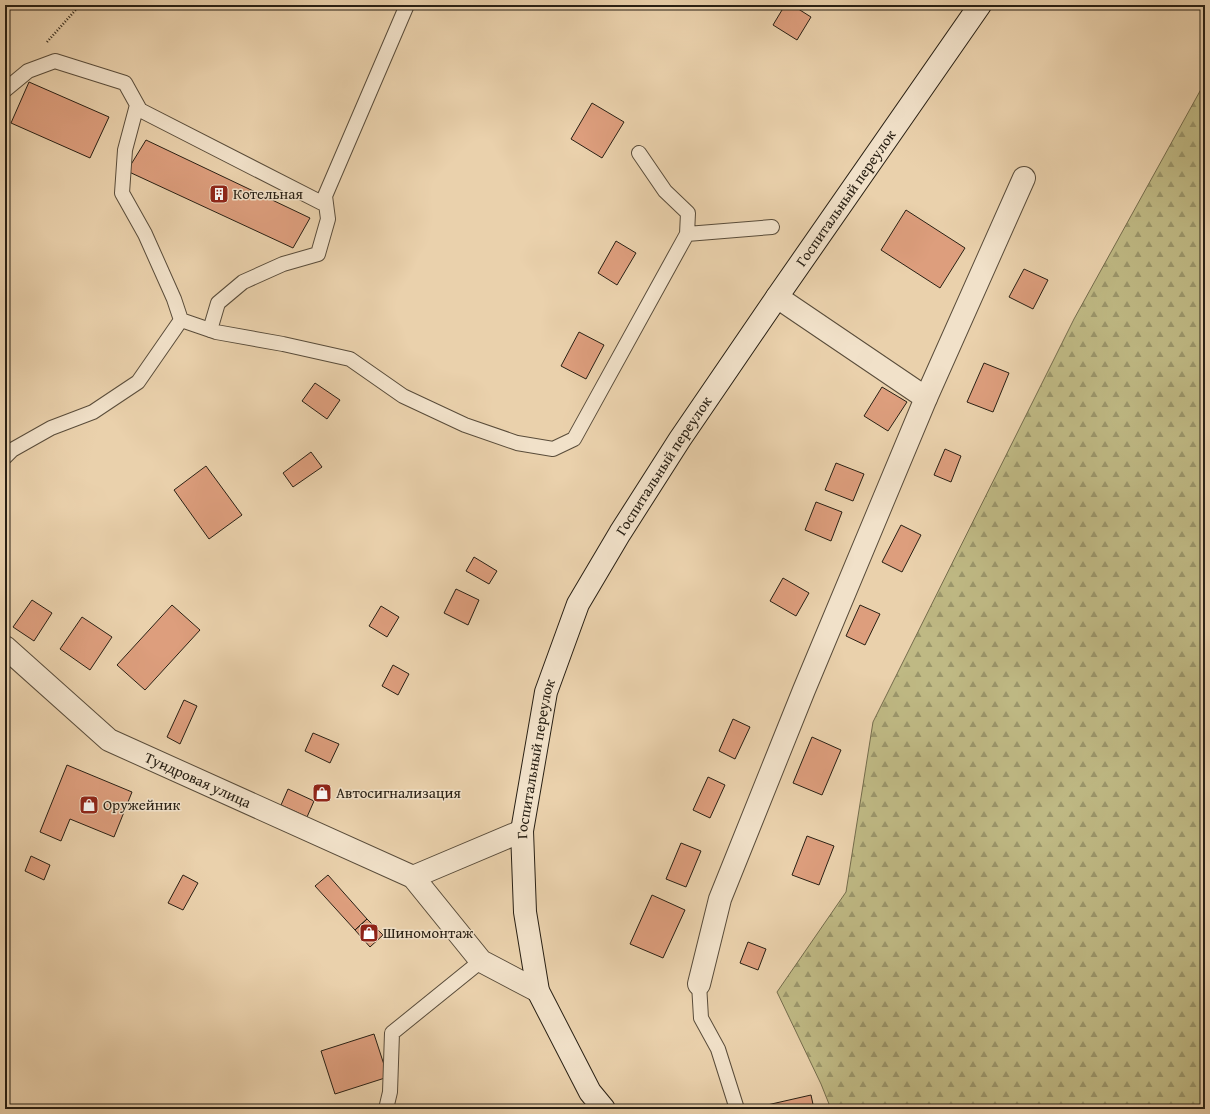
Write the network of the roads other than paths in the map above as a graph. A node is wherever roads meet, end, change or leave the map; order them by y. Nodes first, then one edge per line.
1 (406, 5) edge
2 (980, 5) edge
3 (5, 90) edge
4 (137, 105) junction
5 (639, 153) dead end
6 (1024, 178) dead end
7 (325, 196) junction
8 (772, 227) dead end
9 (687, 234) junction
10 (777, 297) junction
11 (181, 320) junction
12 (210, 330) junction
13 (926, 398) junction
14 (5, 457) edge
15 (5, 647) edge
16 (522, 830) junction
17 (413, 877) junction
18 (481, 961) junction
19 (699, 984) joint
20 (538, 991) junction
21 (386, 1109) edge
22 (604, 1109) edge
23 (737, 1109) edge

1 - 7 lane
2 - 10 street, Госпитальный переулок
3 - 4 lane
4 - 7 lane
4 - 11 lane
5 - 9 lane
6 - 13 street
7 - 12 lane
8 - 9 lane
9 - 12 lane
10 - 13 street
10 - 16 street, Госпитальный переулок
11 - 12 lane
11 - 14 lane
13 - 19 street
15 - 17 street, Тундровая улица
16 - 17 street
16 - 20 street, Госпитальный переулок
17 - 18 street, Тундровая улица
18 - 20 street, Тундровая улица
18 - 21 lane
19 - 23 lane
20 - 22 street

